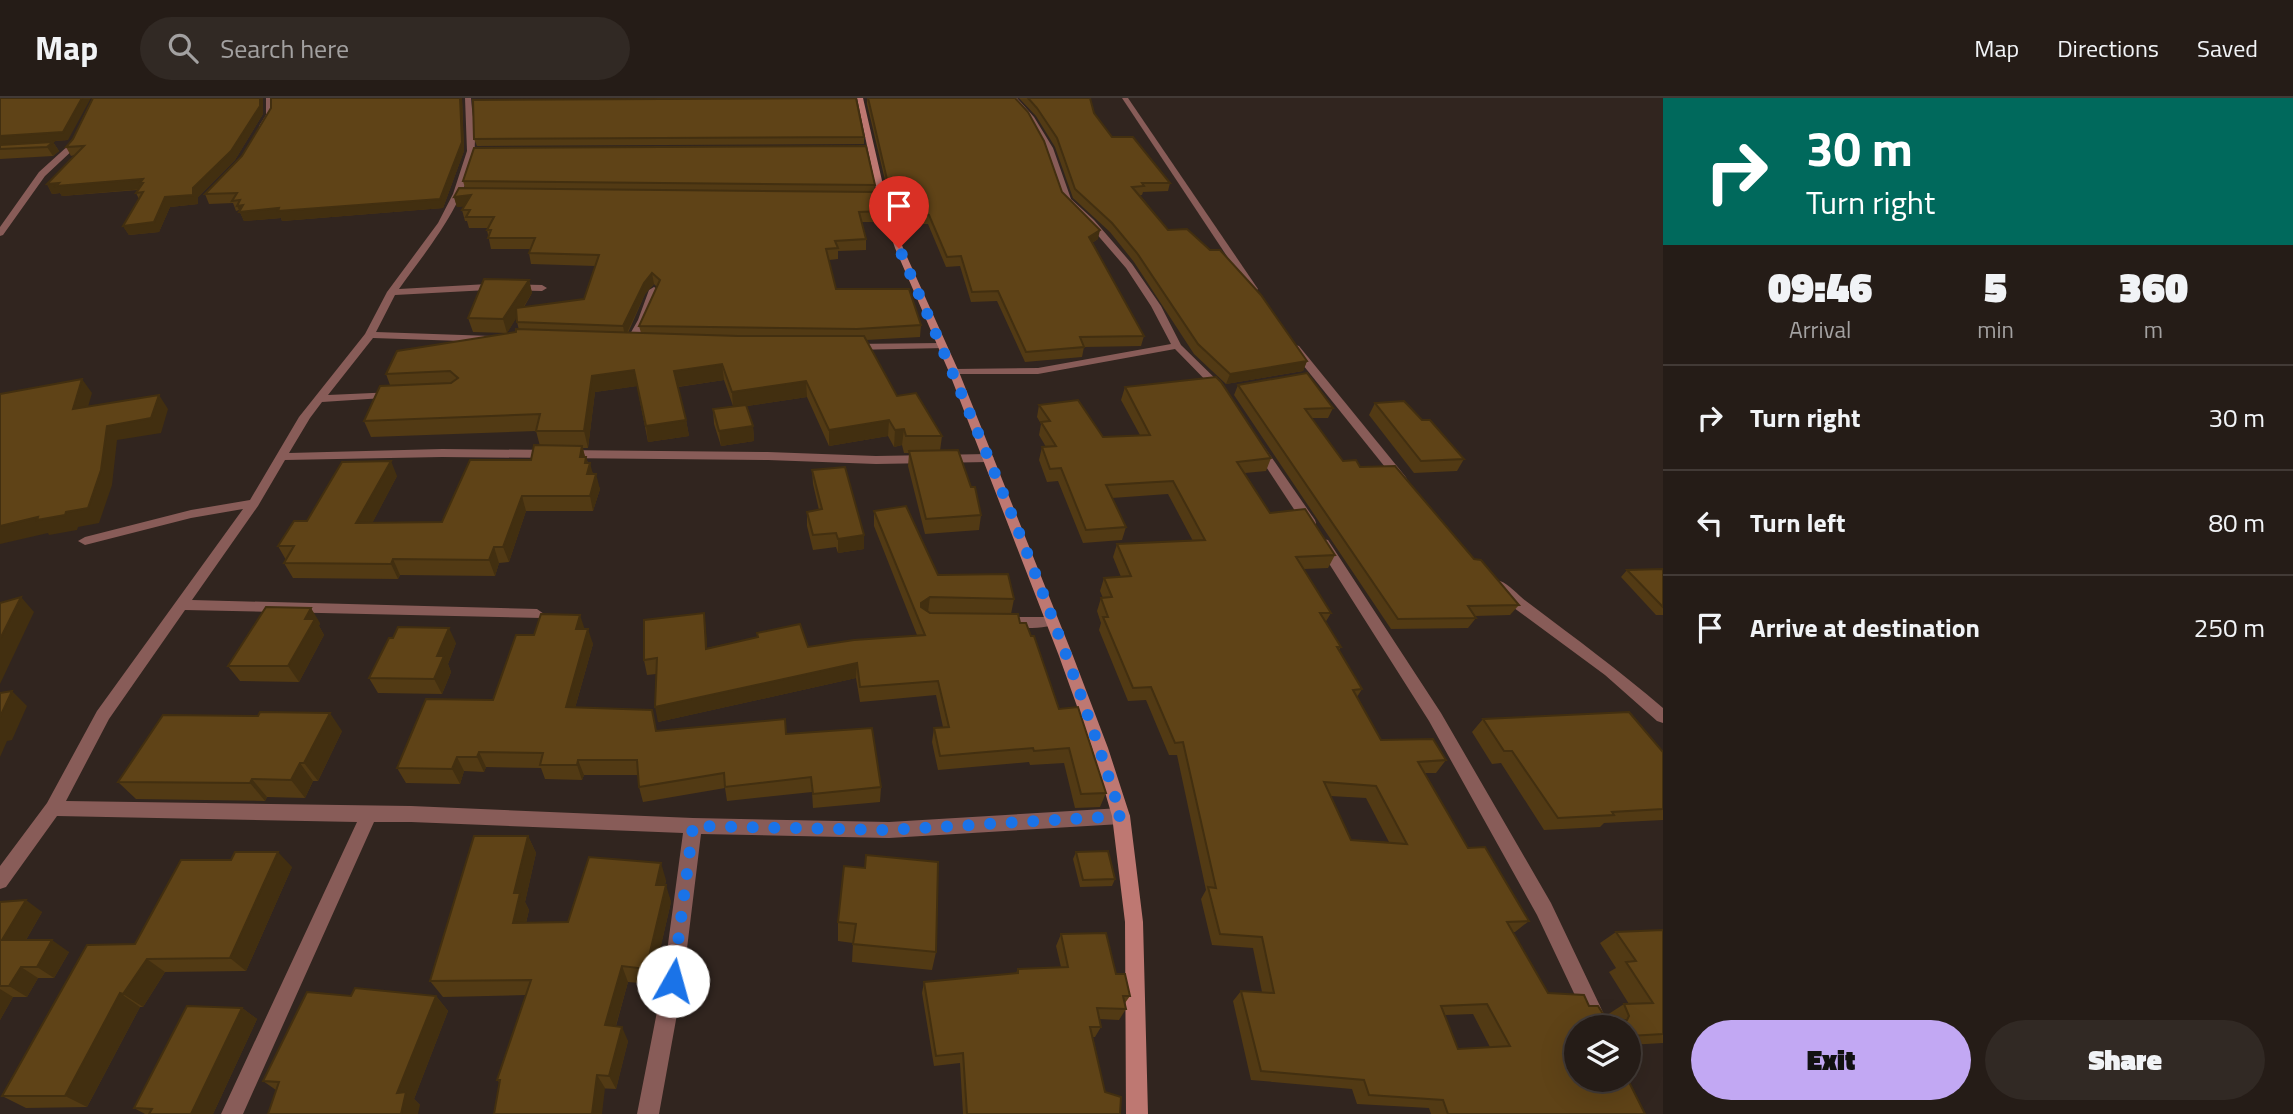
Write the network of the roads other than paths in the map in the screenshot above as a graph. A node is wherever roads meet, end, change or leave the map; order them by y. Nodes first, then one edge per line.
1 (269, 98) edge
2 (1013, 98) edge
3 (1125, 98) edge
4 (855, 99) edge
5 (473, 101) edge
6 (79, 133) edge
7 (255, 137) edge
8 (73, 145) junction
9 (61, 146) dead end
10 (471, 151) junction
11 (485, 151) edge
12 (0, 233) edge
13 (542, 288) dead end
14 (654, 290) edge
15 (392, 292) junction
16 (1260, 299) edge
17 (370, 335) junction
18 (505, 340) edge
19 (1290, 342) edge
20 (644, 343) edge
21 (941, 346) junction
22 (1177, 346) junction
23 (837, 347) edge
24 (954, 372) junction
25 (1314, 375) junction
26 (1301, 377) edge
27 (405, 395) edge
28 (1230, 395) edge
29 (320, 399) junction
30 (1254, 438) edge
31 (282, 457) junction
32 (988, 458) junction
33 (1407, 486) edge
34 (254, 503) junction
35 (85, 541) dead end
36 (1488, 574) edge
37 (183, 605) junction
38 (537, 614) dead end
39 (983, 622) edge
40 (1052, 622) junction
41 (1663, 718) edge
42 (53, 808) junction
43 (369, 815) junction
44 (1121, 816) junction
45 (693, 826) junction
46 (0, 881) edge
47 (1594, 1015) edge
48 (232, 1114) edge
49 (648, 1114) edge
50 (1137, 1114) edge

1 - 7 street
2 - 22 street
3 - 16 street
4 - 21 main road
5 - 10 street
6 - 8 street
8 - 9 street
8 - 12 street
10 - 11 street
10 - 15 street
13 - 15 street
14 - 20 street
15 - 17 street
17 - 18 street
17 - 29 street
19 - 25 street
21 - 23 street
21 - 24 main road
22 - 24 street
22 - 28 street
24 - 32 main road
25 - 26 street
25 - 33 street
27 - 29 street
29 - 31 street
30 - 47 street
31 - 32 street
31 - 34 street
32 - 40 main road
34 - 35 street
34 - 37 street
36 - 41 street
37 - 38 street
37 - 42 street
39 - 40 street
40 - 44 main road
42 - 43 street
42 - 46 street
43 - 45 street
43 - 48 street
44 - 45 street
44 - 50 main road
45 - 49 street

